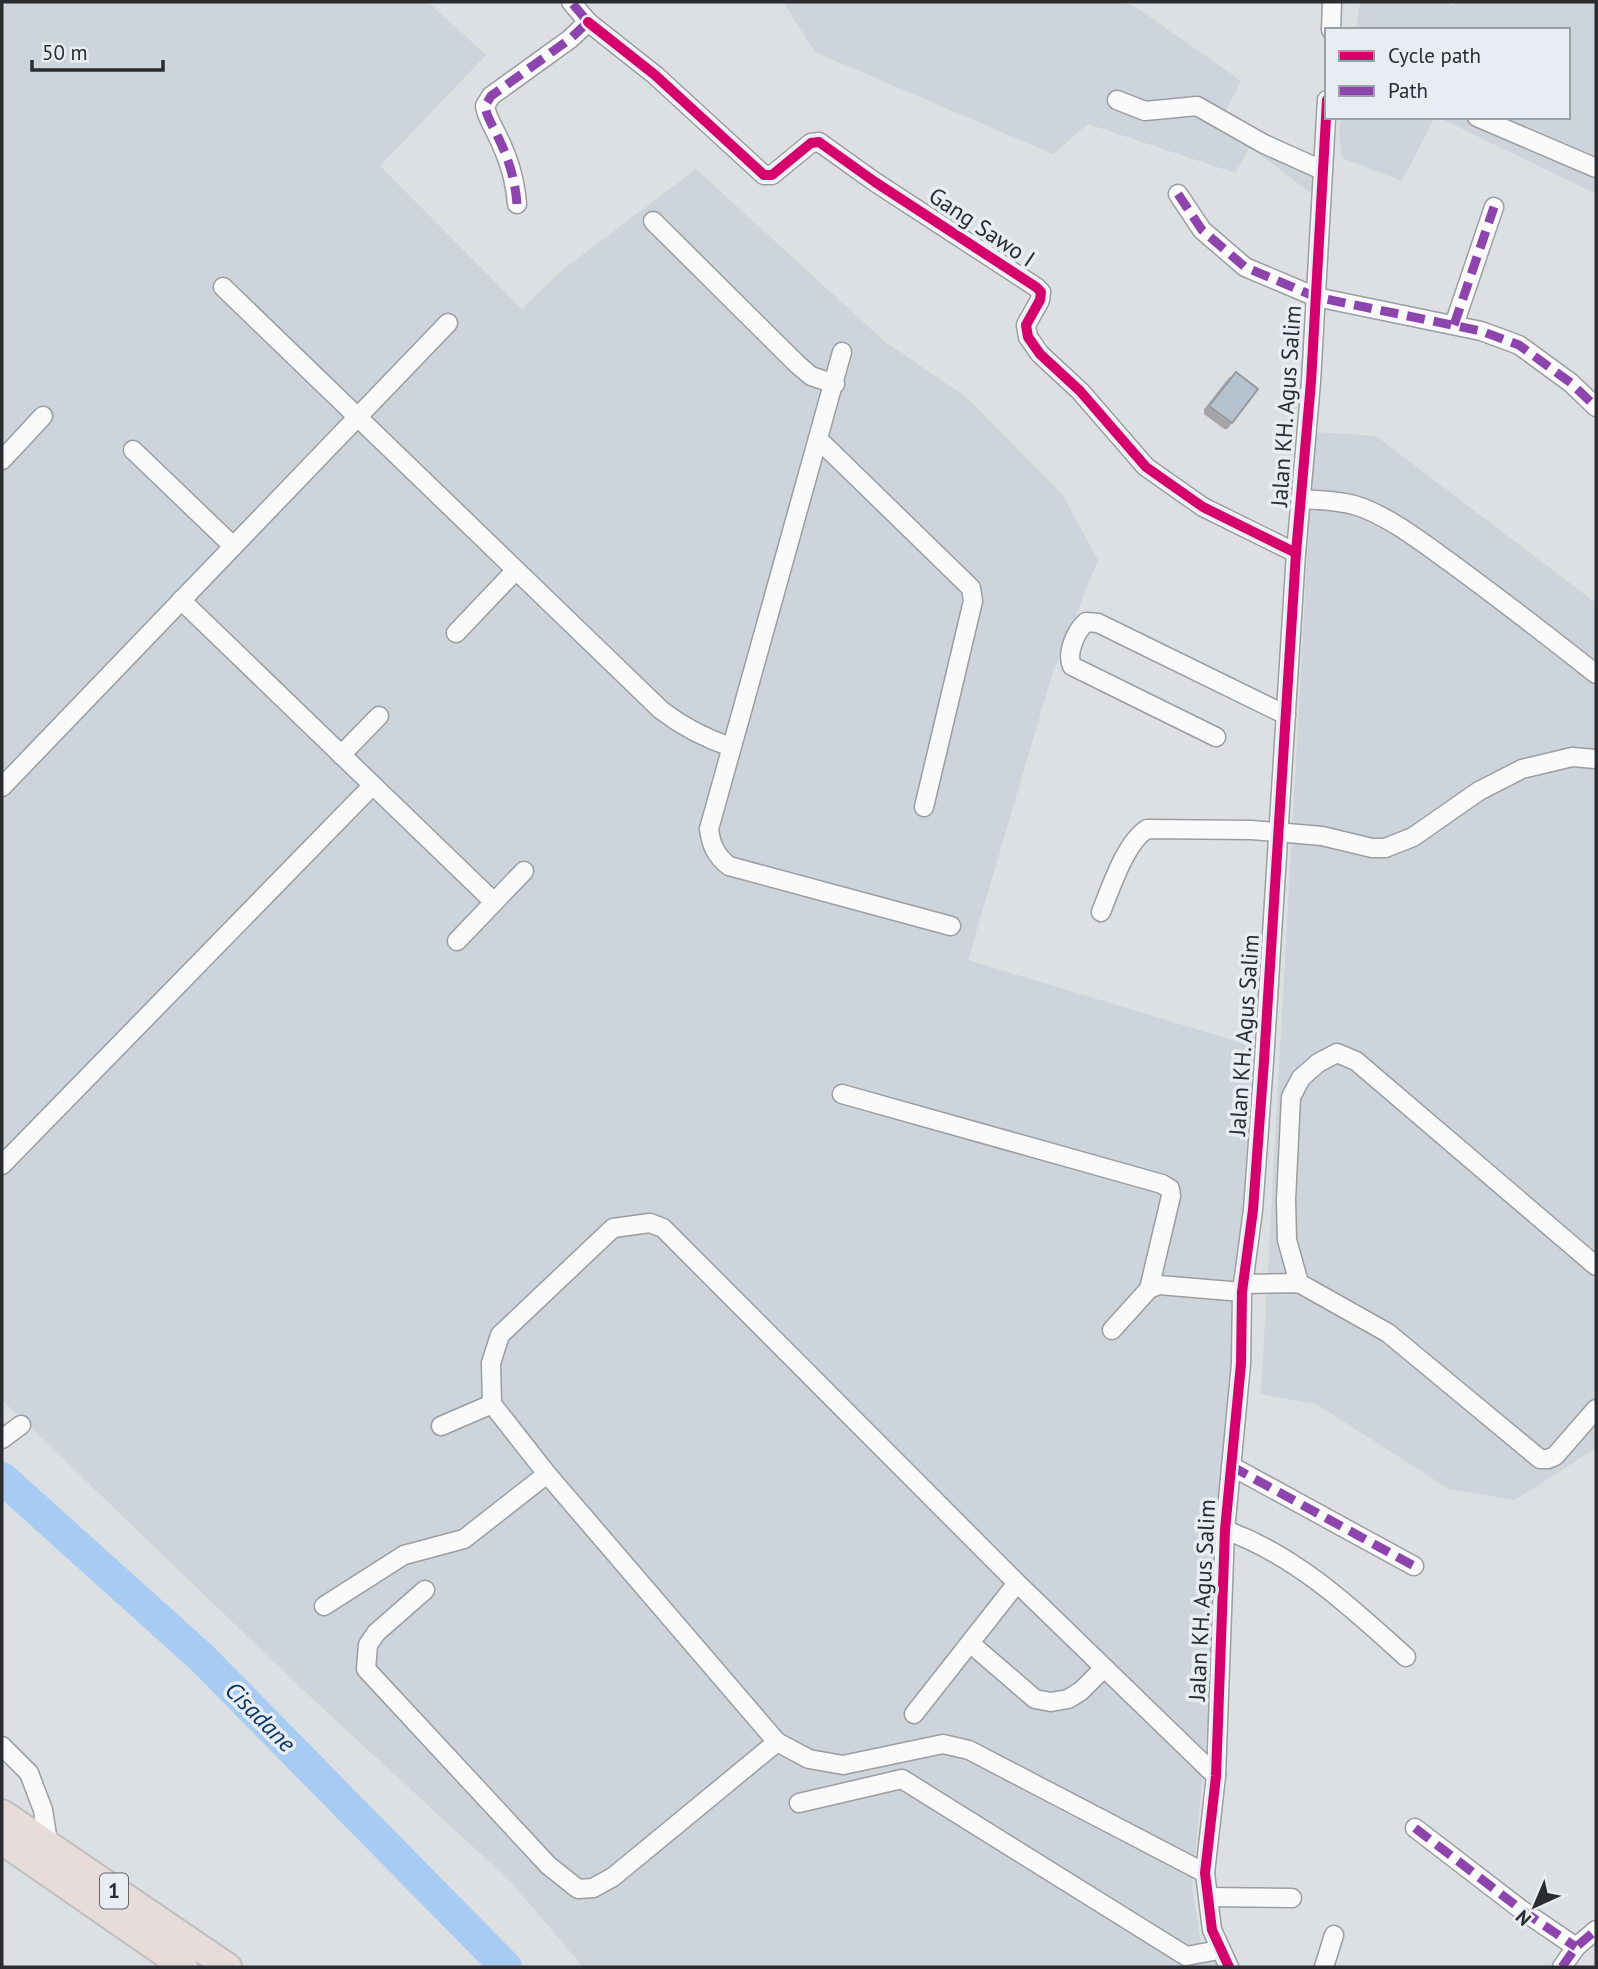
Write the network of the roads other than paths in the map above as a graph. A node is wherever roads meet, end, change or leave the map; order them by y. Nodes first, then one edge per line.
1 (571, 2) edge
2 (1332, 2) edge
3 (588, 22) junction
4 (1331, 28) edge
5 (1117, 100) dead end
6 (1326, 119) edge
7 (1481, 119) edge
8 (1596, 168) edge
9 (1322, 170) junction
10 (1178, 194) dead end
11 (517, 204) dead end
12 (1494, 207) dead end
13 (653, 221) dead end
14 (223, 287) dead end
15 (1316, 297) junction
16 (448, 323) dead end
17 (1454, 325) junction
18 (842, 352) dead end
19 (835, 384) junction
20 (1596, 407) edge
21 (43, 416) dead end
22 (358, 417) junction
23 (818, 439) junction
24 (133, 450) dead end
25 (2, 460) edge
26 (1300, 499) junction
27 (233, 546) junction
28 (1296, 553) junction
29 (516, 570) junction
30 (181, 600) junction
31 (456, 633) dead end
32 (1596, 674) edge
33 (1286, 715) junction
34 (379, 716) dead end
35 (1216, 737) dead end
36 (731, 747) junction
37 (341, 755) junction
38 (1596, 759) edge
39 (373, 785) junction
40 (2, 787) edge
41 (925, 807) dead end
42 (1279, 832) junction
43 (524, 871) dead end
44 (494, 902) junction
45 (1101, 912) dead end
46 (951, 926) dead end
47 (457, 941) dead end
48 (842, 1094) dead end
49 (2, 1165) edge
50 (1596, 1266) edge
51 (1299, 1283) junction
52 (1243, 1288) junction
53 (1150, 1289) junction
54 (1112, 1330) dead end
55 (492, 1404) junction
56 (1596, 1409) edge
57 (21, 1425) dead end
58 (441, 1426) dead end
59 (2, 1439) edge
60 (1231, 1465) junction
61 (547, 1474) junction
62 (1225, 1530) junction
63 (1414, 1566) dead end
64 (1017, 1583) junction
65 (425, 1590) dead end
66 (324, 1606) dead end
67 (970, 1643) junction
68 (1405, 1657) dead end
69 (1104, 1668) junction
70 (914, 1714) dead end
71 (777, 1742) junction
72 (2, 1746) edge
73 (1216, 1776) junction
74 (799, 1803) dead end
75 (2, 1813) edge
76 (1415, 1828) dead end
77 (2, 1841) edge
78 (49, 1847) junction
79 (1205, 1873) junction
80 (1208, 1897) junction
81 (1292, 1898) dead end
82 (1596, 1930) edge
83 (1334, 1935) dead end
84 (1576, 1947) junction
85 (1219, 1950) junction
86 (1184, 1961) edge
87 (184, 1967) edge
88 (228, 1967) edge
89 (1229, 1967) edge
90 (1324, 1967) edge
91 (1562, 1967) edge

1 - 3 street
2 - 4 street
3 - 11 street
3 - 28 street, Gang Sawo I
5 - 9 street
6 - 9 street, Jalan KH. Agus Salim
7 - 8 street
9 - 15 street, Jalan KH. Agus Salim
10 - 15 street
12 - 17 street
13 - 19 street
14 - 22 street
15 - 17 street
15 - 26 street, Jalan KH. Agus Salim
16 - 22 street
17 - 20 street
18 - 19 street
19 - 23 street
21 - 25 street
22 - 27 street
22 - 29 street
23 - 36 street
23 - 41 street
24 - 27 street
26 - 28 street, Jalan KH. Agus Salim
26 - 32 street
27 - 30 street
28 - 33 street, Jalan KH. Agus Salim
29 - 31 street
29 - 36 street
30 - 37 street
30 - 40 street
33 - 35 street
33 - 42 street, Jalan KH. Agus Salim
34 - 37 street
36 - 46 street
37 - 39 street
38 - 42 street
39 - 44 street
39 - 49 street
42 - 45 street
42 - 52 street, Jalan KH. Agus Salim
43 - 44 street
44 - 47 street
48 - 53 street
50 - 51 street
51 - 52 street
51 - 56 street
52 - 53 street
52 - 60 street, Jalan KH. Agus Salim
53 - 54 street
55 - 58 street
55 - 61 street
55 - 64 street
57 - 59 street
60 - 62 street, Jalan KH. Agus Salim
60 - 63 street
61 - 66 street
61 - 71 street
62 - 68 street
62 - 73 street, Jalan KH. Agus Salim
64 - 67 street
64 - 69 street
65 - 71 street
67 - 69 street
67 - 70 street
69 - 73 street
71 - 79 street
72 - 78 street
73 - 79 street, Jalan KH. Agus Salim
74 - 86 street
75 - 78 highway, 1
76 - 84 street
77 - 87 highway, 1
78 - 88 highway, 1
79 - 80 street, Jalan KH. Agus Salim
80 - 81 street
80 - 85 street, Jalan KH. Agus Salim
82 - 84 street
83 - 90 street
84 - 91 street
85 - 86 street
85 - 89 street, Jalan KH. Agus Salim

